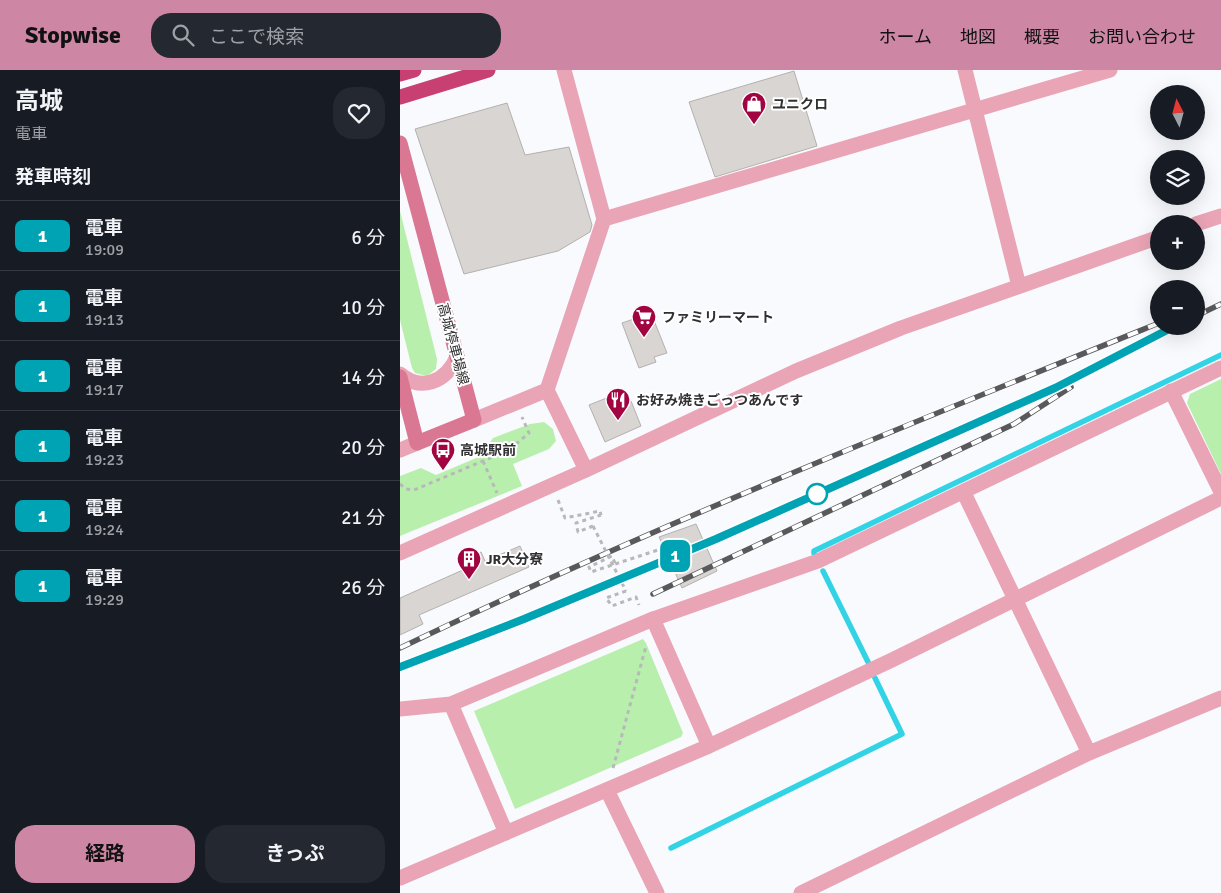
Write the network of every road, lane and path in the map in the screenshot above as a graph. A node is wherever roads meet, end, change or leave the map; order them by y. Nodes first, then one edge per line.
1 (414, 70) edge
2 (488, 70) edge
3 (564, 70) edge
4 (965, 70) edge
5 (1110, 70) edge
6 (400, 74) edge
7 (400, 97) edge
8 (976, 110) junction
9 (400, 143) edge
10 (1221, 216) edge
11 (604, 218) junction
12 (1205, 221) edge
13 (1150, 241) edge
14 (1019, 286) junction
15 (457, 357) junction
16 (1221, 368) edge
17 (400, 376) edge
18 (547, 390) junction
19 (1171, 392) junction
20 (515, 402) junction
21 (474, 420) junction
22 (417, 443) junction
23 (400, 450) edge
24 (483, 461) junction
25 (586, 470) junction
26 (400, 484) edge
27 (552, 485) junction
28 (964, 492) junction
29 (1221, 492) edge
30 (1221, 498) edge
31 (503, 507) junction
32 (664, 548) dead end
33 (400, 552) edge
34 (611, 557) junction
35 (615, 563) junction
36 (636, 597) dead end
37 (1015, 600) junction
38 (653, 619) junction
39 (1221, 698) edge
40 (452, 704) junction
41 (400, 709) edge
42 (709, 746) junction
43 (1089, 753) junction
44 (607, 790) junction
45 (506, 833) junction
46 (400, 878) edge
47 (657, 893) edge
48 (801, 893) edge

1 - 6 highway
2 - 7 highway
3 - 11 street
4 - 8 street
5 - 8 street
8 - 11 street
8 - 14 street
9 - 15 main road, 高城停車場線
10 - 12 street
11 - 18 street
13 - 14 street
14 - 25 street
15 - 17 street
15 - 21 main road, 高城停車場線
16 - 19 street
17 - 22 main road
18 - 20 street
18 - 25 street
19 - 28 street
19 - 29 street
20 - 21 street
20 - 24 path
21 - 22 main road
22 - 23 street
24 - 26 path
24 - 31 path
25 - 27 street
27 - 31 street
27 - 34 path, bridge
28 - 37 street
28 - 38 street
30 - 37 street
31 - 33 street
32 - 35 path
34 - 35 path
34 - 35 path
34 - 36 path, bridge
37 - 42 street
37 - 43 street
38 - 40 street
38 - 42 street
38 - 44 path
39 - 43 street
40 - 41 street
40 - 45 street
42 - 44 street
43 - 48 street
44 - 45 street
44 - 47 street
45 - 46 street

